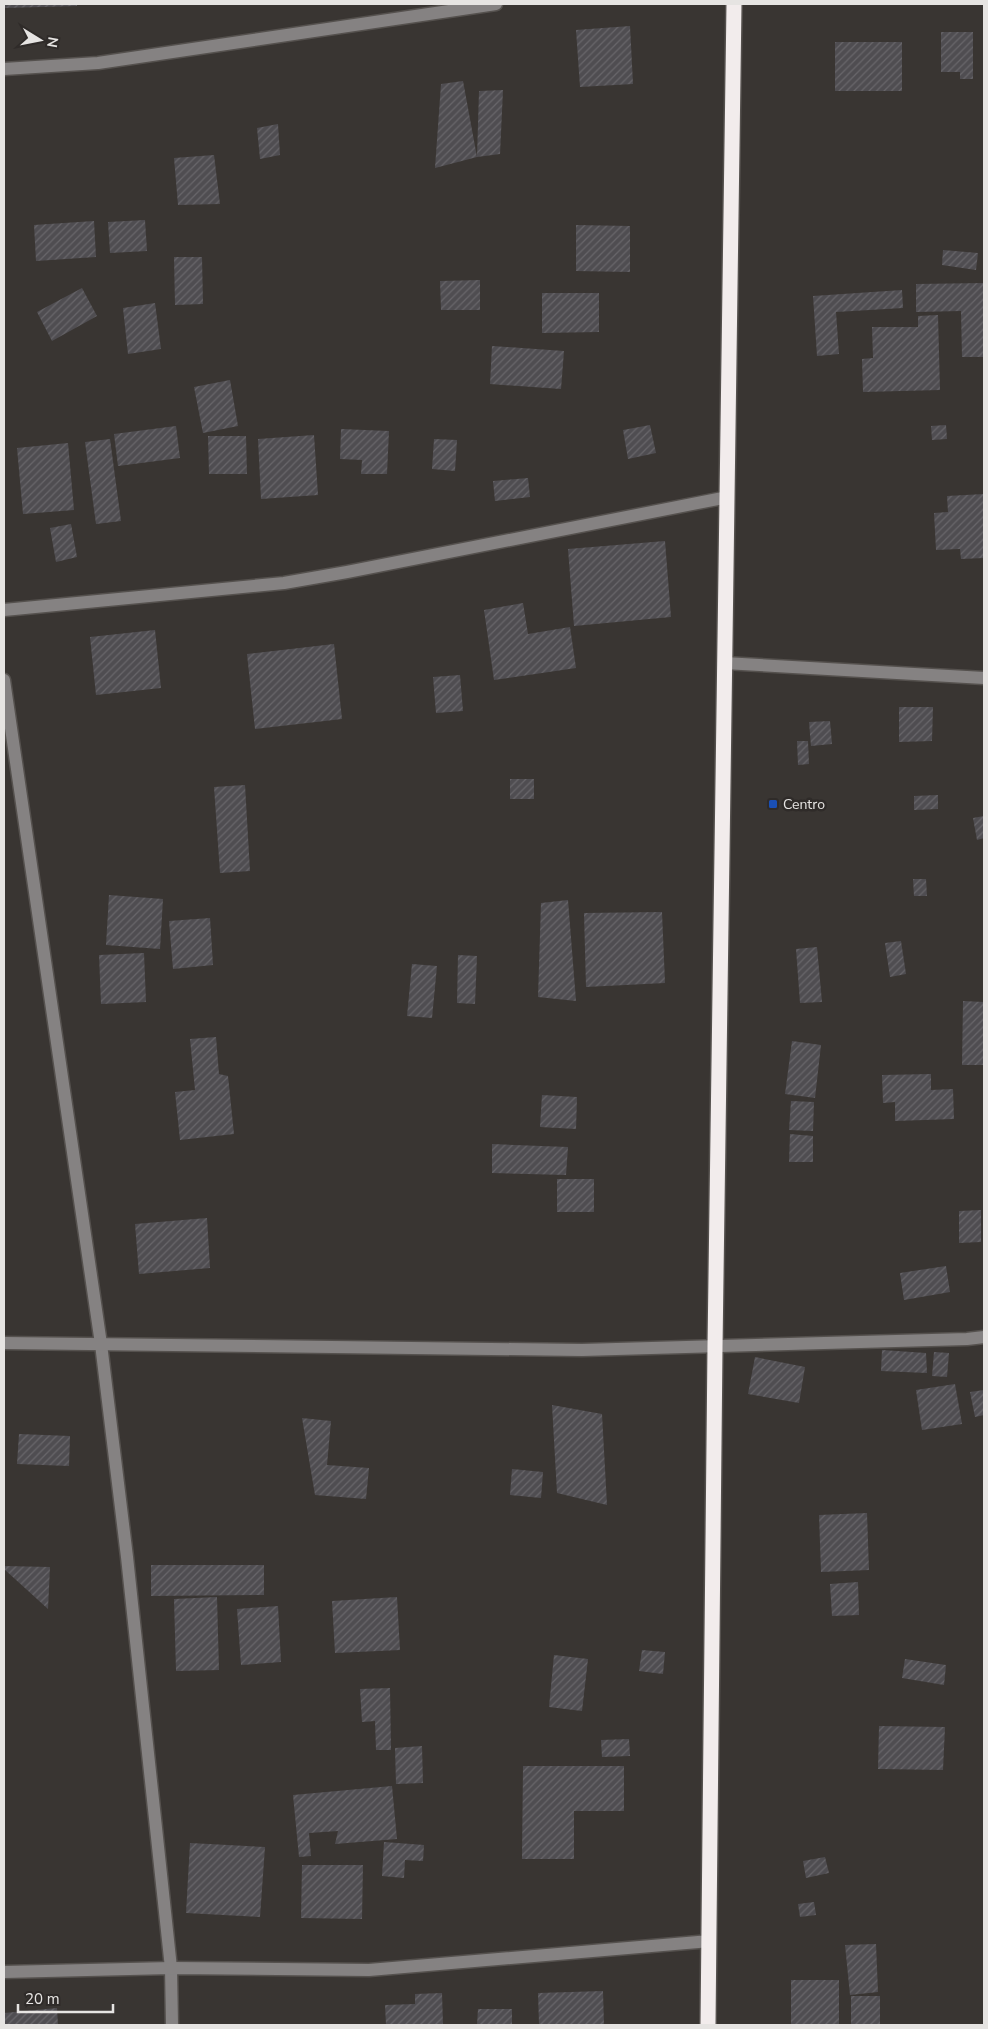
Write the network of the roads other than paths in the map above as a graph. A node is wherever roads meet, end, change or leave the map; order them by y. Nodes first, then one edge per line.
1 (496, 4) edge
2 (734, 4) edge
3 (4, 69) edge
4 (728, 497) junction
5 (4, 610) edge
6 (724, 663) junction
7 (984, 678) edge
8 (4, 680) edge
9 (984, 1337) edge
10 (4, 1343) edge
11 (101, 1344) junction
12 (715, 1347) junction
13 (710, 1941) junction
14 (171, 1968) junction
15 (4, 1972) edge
16 (172, 2025) edge
17 (708, 2025) edge

1 - 3 street
2 - 4 highway
4 - 5 street
4 - 6 highway
6 - 7 street
6 - 12 highway
8 - 11 street
9 - 12 street
10 - 11 street
11 - 12 street
11 - 14 street
12 - 13 highway
13 - 14 street
13 - 17 highway
14 - 15 street
14 - 16 street

